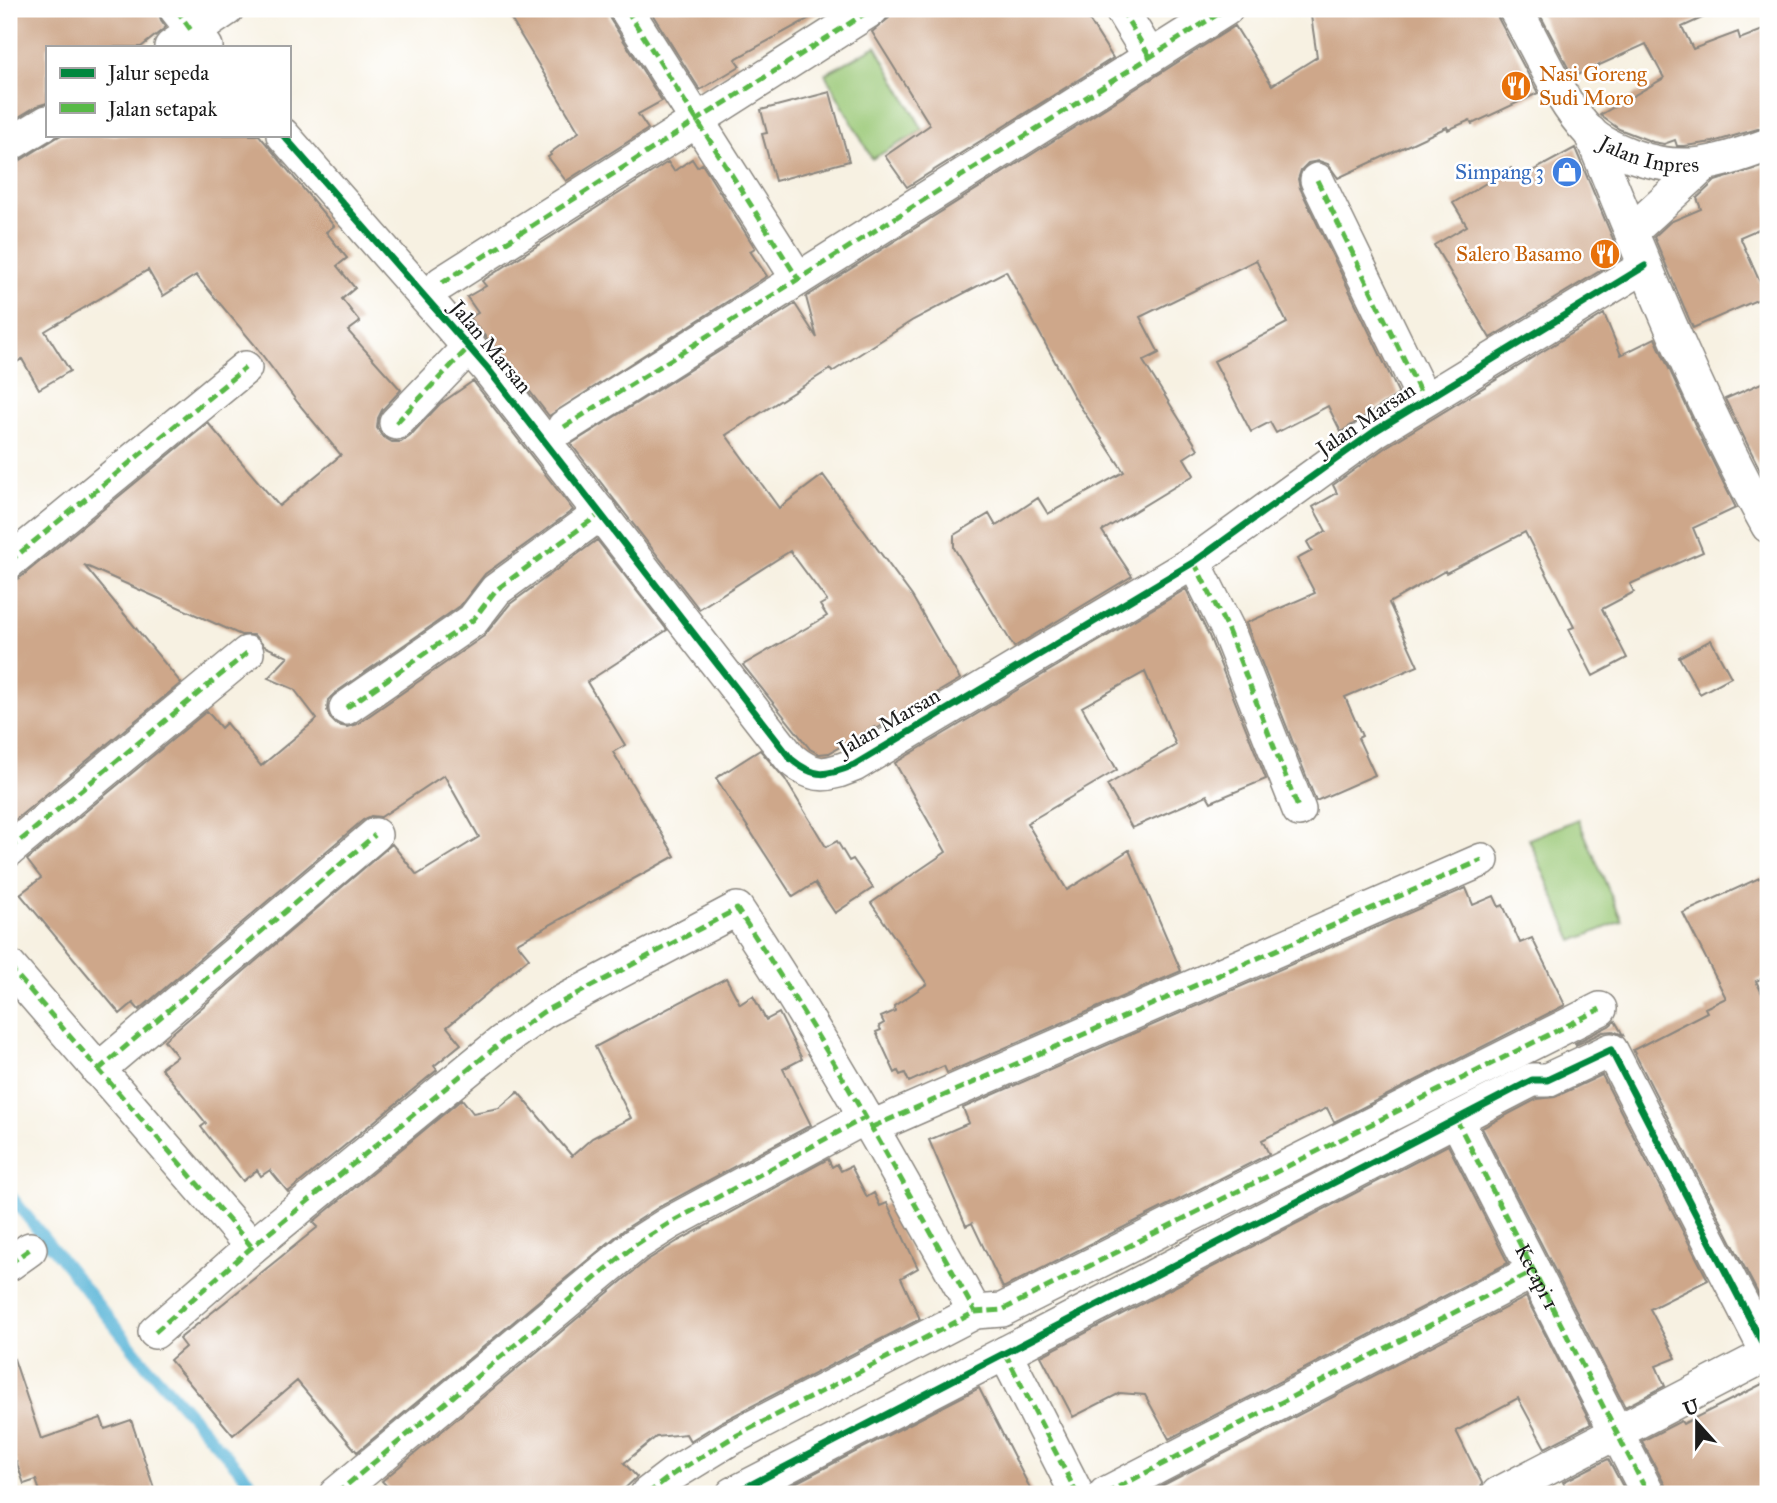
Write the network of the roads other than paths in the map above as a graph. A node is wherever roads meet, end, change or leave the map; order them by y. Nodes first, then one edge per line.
1 (227, 9) edge
2 (626, 9) edge
3 (872, 9) edge
4 (1121, 9) edge
5 (1226, 9) edge
6 (1515, 9) edge
7 (186, 34) edge
8 (1150, 57) junction
9 (696, 121) junction
10 (46, 123) edge
11 (1590, 132) junction
12 (284, 136) edge
13 (9, 145) edge
14 (1768, 145) edge
15 (1704, 165) junction
16 (1317, 180) dead end
17 (1631, 232) junction
18 (1646, 266) junction
19 (798, 279) junction
20 (442, 283) dead end
21 (469, 347) junction
22 (245, 368) dead end
23 (1424, 400) junction
24 (396, 423) dead end
25 (564, 427) dead end
26 (601, 513) junction
27 (1768, 526) edge
28 (9, 562) edge
29 (1194, 562) junction
30 (247, 653) dead end
31 (346, 709) dead end
32 (1298, 810) dead end
33 (375, 835) dead end
34 (9, 850) edge
35 (1482, 860) dead end
36 (9, 966) edge
37 (1600, 1009) dead end
38 (99, 1070) junction
39 (1456, 1119) junction
40 (869, 1122) junction
41 (252, 1247) junction
42 (1534, 1271) junction
43 (975, 1312) junction
44 (155, 1332) dead end
45 (1005, 1353) junction
46 (1768, 1354) edge
47 (1617, 1432) junction
48 (336, 1494) edge
49 (647, 1494) edge
50 (733, 1494) edge
51 (1077, 1494) edge
52 (1105, 1494) edge
53 (1497, 1494) edge
54 (1648, 1494) edge

1 - 7 street
2 - 9 street
3 - 9 street
4 - 8 street
5 - 8 street
6 - 11 street, Jalan Inpres
8 - 19 street
9 - 19 street
9 - 20 street
10 - 13 street
11 - 15 street, Jalan Inpres
11 - 17 street
12 - 21 street, Jalan Marsan
14 - 15 street, Jalan Inpres
15 - 17 street
16 - 23 street
17 - 18 street
18 - 23 street, Jalan Marsan
18 - 27 street
19 - 25 street
21 - 24 street
21 - 26 street, Jalan Marsan
22 - 28 street
23 - 29 street, Jalan Marsan
26 - 29 street, Jalan Marsan
26 - 31 street
29 - 32 street
30 - 34 street
33 - 38 street
35 - 40 street
36 - 38 street
37 - 43 street
38 - 41 street
39 - 42 street, Kecapi 1
39 - 45 street
39 - 46 street
40 - 41 street
40 - 43 street
40 - 48 street
41 - 44 street
42 - 47 street, Kecapi 1
42 - 52 street
43 - 49 street
45 - 50 street
45 - 51 street
46 - 47 street
47 - 53 street
47 - 54 street, Kecapi 1

